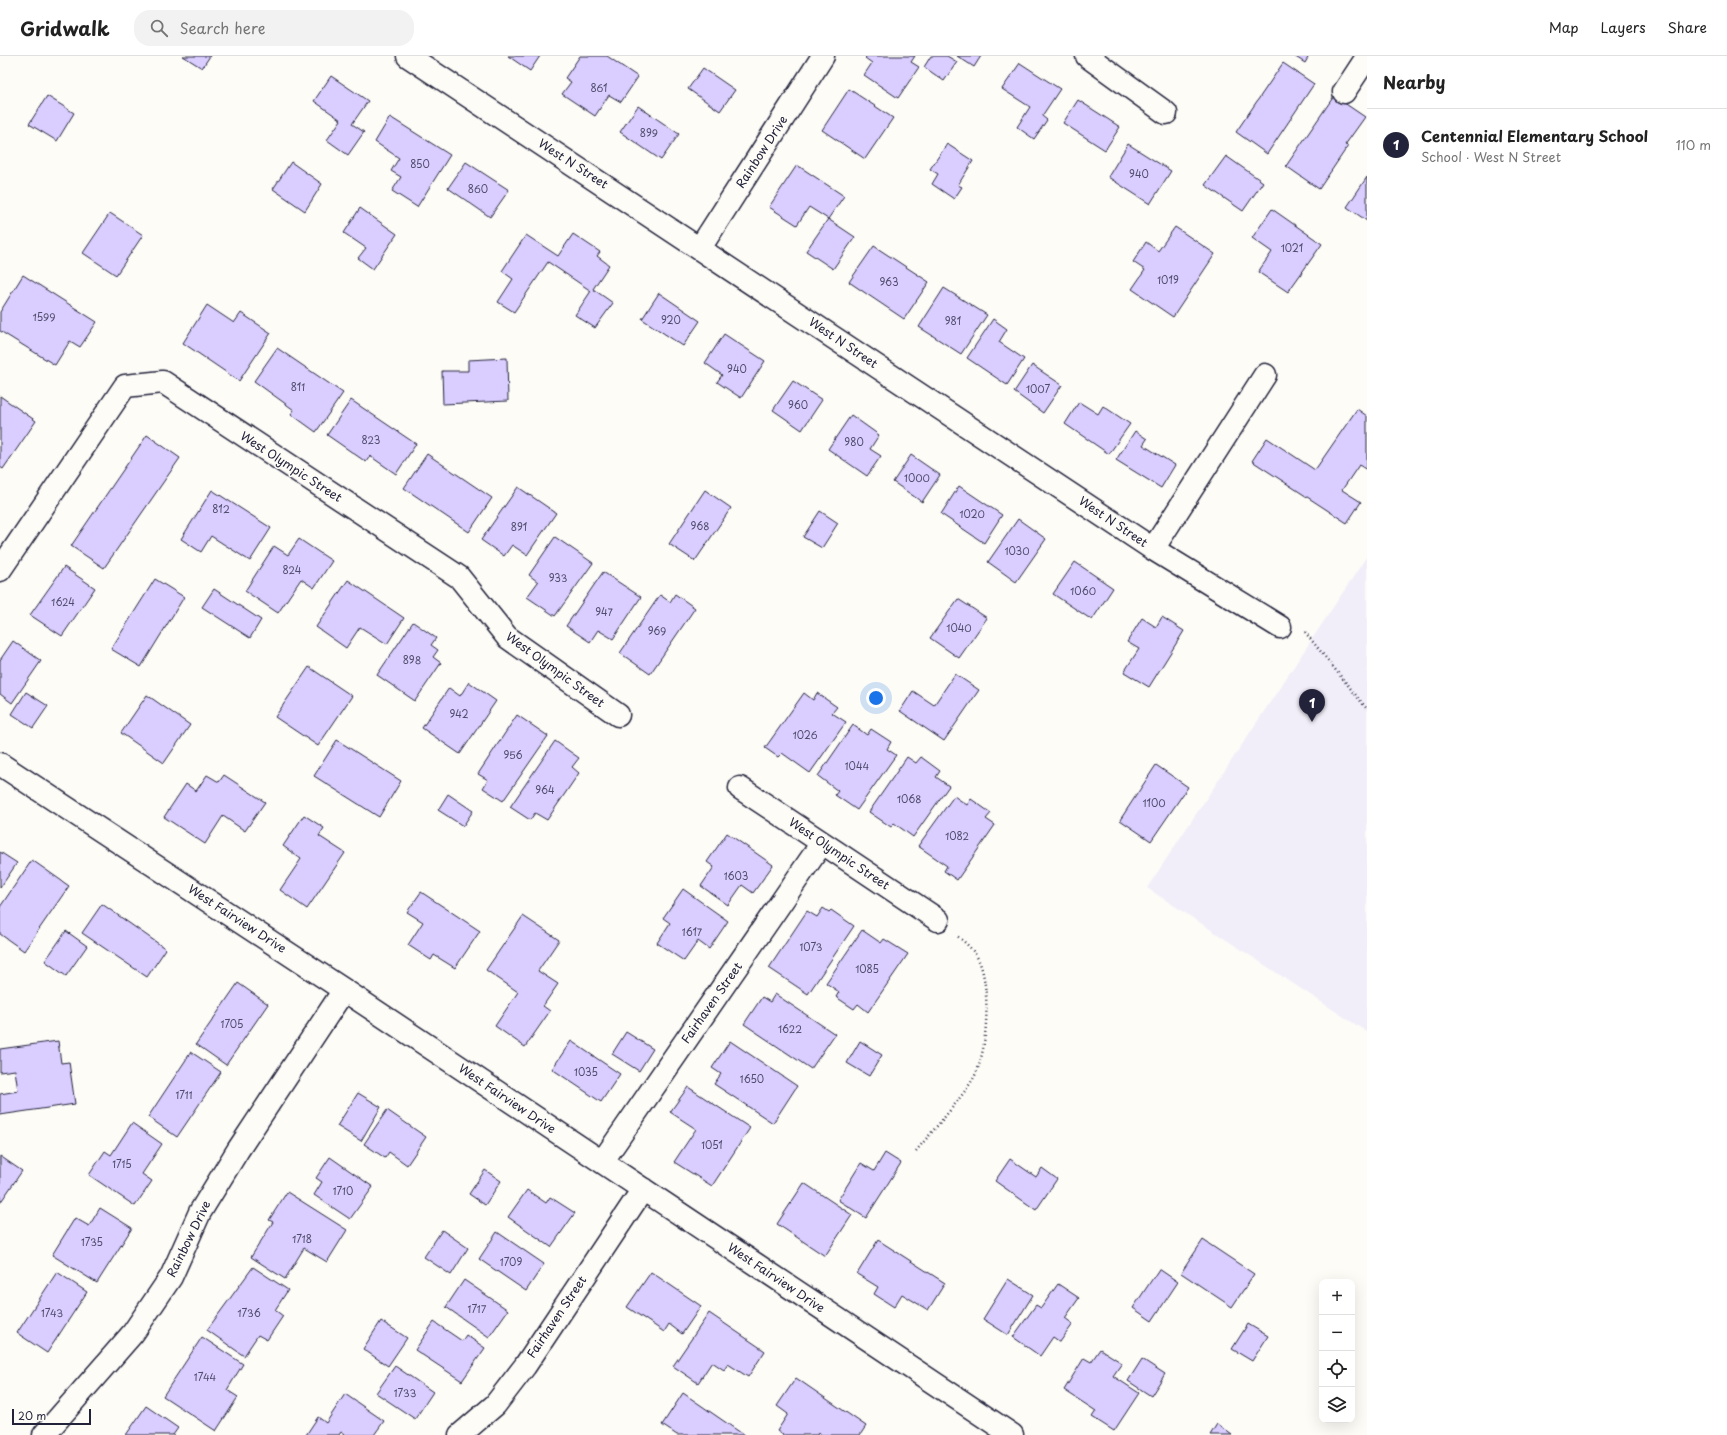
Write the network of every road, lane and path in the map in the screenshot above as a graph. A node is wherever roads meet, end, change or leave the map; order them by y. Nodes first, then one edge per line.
1 (408, 56) edge
2 (823, 56) edge
3 (1087, 56) edge
4 (1367, 58) edge
5 (1344, 92) dead end
6 (1166, 113) dead end
7 (700, 248) junction
8 (1265, 375) dead end
9 (1153, 549) junction
10 (0, 570) edge
11 (1280, 627) joint
12 (1367, 709) edge
13 (618, 715) dead end
14 (0, 764) edge
15 (740, 788) dead end
16 (822, 843) junction
17 (938, 920) joint
18 (344, 990) junction
19 (916, 1151) dead end
20 (602, 1162) junction
21 (643, 1189) junction
22 (44, 1435) edge
23 (460, 1435) edge
24 (1012, 1435) edge

1 - 7 street, West N Street
2 - 7 street, Rainbow Drive
3 - 6 street
4 - 5 street
7 - 9 street, West N Street
8 - 9 street
9 - 11 street, West N Street
10 - 13 street, West Olympic Street
11 - 12 path
14 - 18 street, West Fairview Drive
15 - 16 street, West Olympic Street
16 - 17 street, West Olympic Street
16 - 20 street, Fairhaven Street
17 - 19 path
18 - 20 street, West Fairview Drive
18 - 22 street, Rainbow Drive
20 - 21 street, West Fairview Drive
21 - 23 street, Fairhaven Street
21 - 24 street, West Fairview Drive

